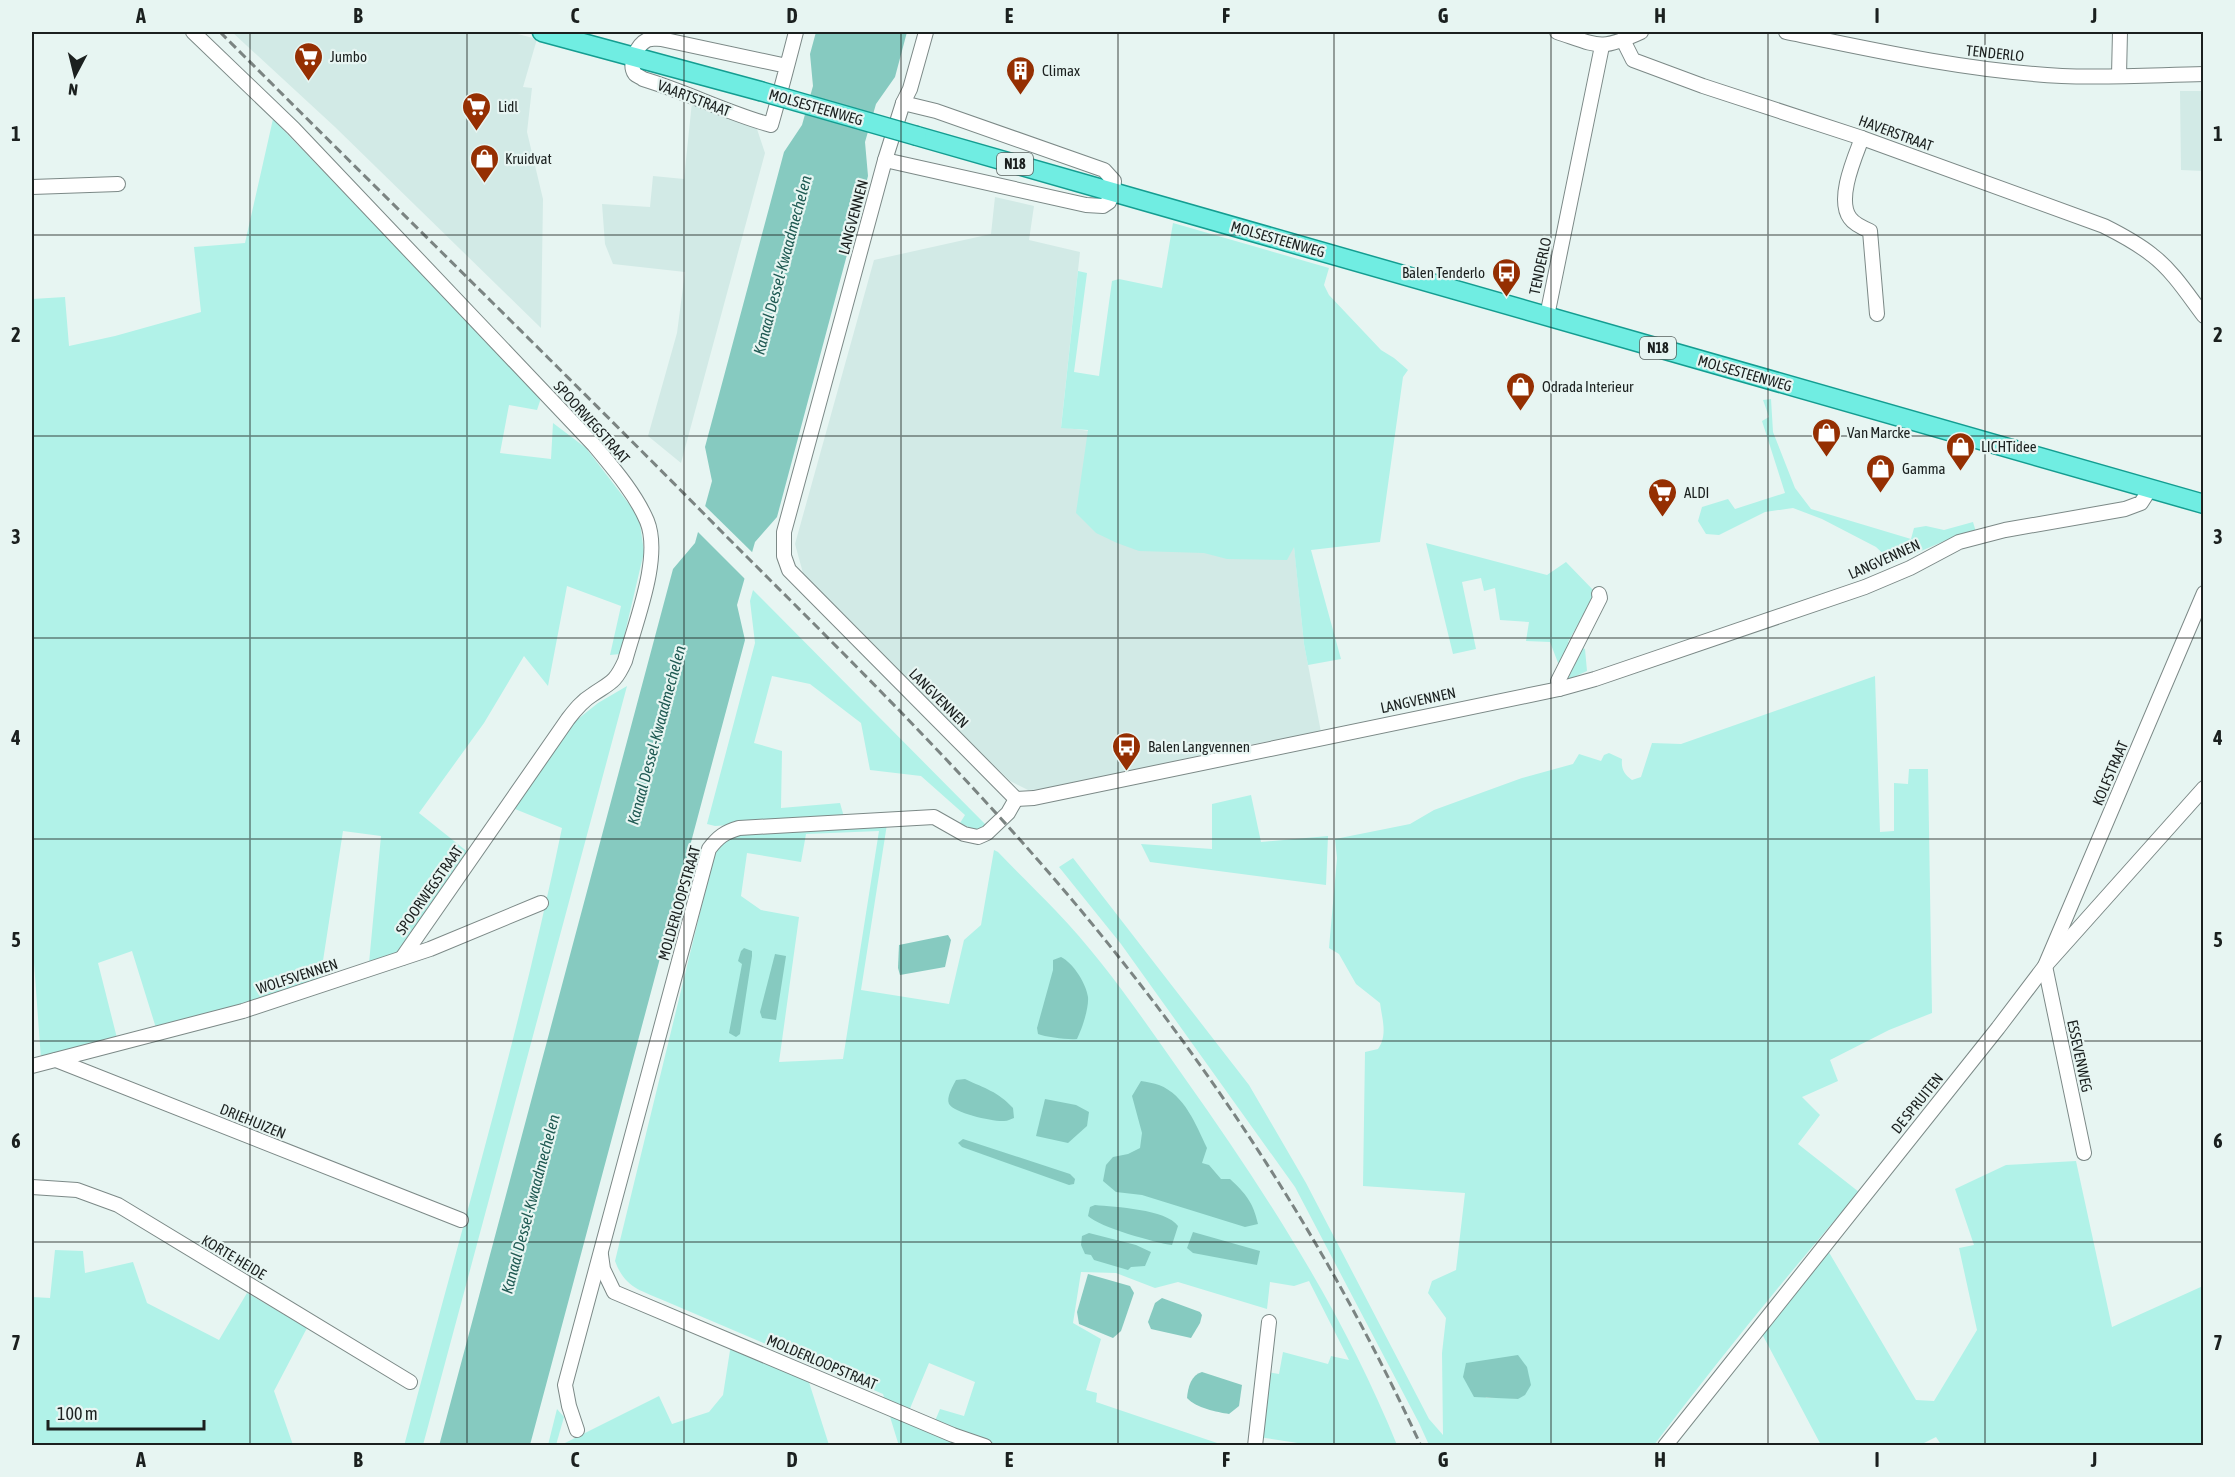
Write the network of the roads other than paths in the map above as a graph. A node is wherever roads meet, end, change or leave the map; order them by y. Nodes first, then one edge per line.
1 (194, 32) edge
2 (542, 32) edge
3 (796, 32) edge
4 (926, 32) edge
5 (1557, 32) edge
6 (1641, 32) edge
7 (1786, 32) edge
8 (2120, 32) edge
9 (1623, 40) junction
10 (1602, 46) junction
11 (634, 56) junction
12 (787, 66) junction
13 (2204, 74) edge
14 (2119, 75) junction
15 (760, 91) joint
16 (903, 103) junction
17 (1862, 138) junction
18 (885, 160) junction
19 (118, 184) dead end
20 (32, 187) edge
21 (1113, 193) junction
22 (1877, 314) dead end
23 (1547, 316) junction
24 (2204, 316) edge
25 (2151, 489) junction
26 (2204, 504) edge
27 (2204, 593) edge
28 (1599, 594) dead end
29 (1559, 689) junction
30 (2204, 788) edge
31 (1016, 799) junction
32 (541, 903) dead end
33 (402, 958) junction
34 (2045, 966) junction
35 (56, 1060) junction
36 (32, 1066) edge
37 (2084, 1153) dead end
38 (32, 1187) edge
39 (461, 1220) dead end
40 (601, 1255) junction
41 (614, 1292) junction
42 (589, 1296) junction
43 (1269, 1322) dead end
44 (410, 1382) dead end
45 (577, 1430) dead end
46 (985, 1446) edge
47 (1255, 1446) edge
48 (1665, 1446) edge

1 - 33 street, SPOORWEGSTRAAT
2 - 11 main road, VAARTSTRAAT / N18
3 - 12 street
4 - 16 street, LANGVENNEN
5 - 10 street
6 - 9 street
7 - 14 street, TENDERLO
8 - 14 street
9 - 10 street
9 - 17 street, HAVERSTRAAT
10 - 23 street, TENDERLO
11 - 12 street
11 - 12 street, VAARTSTRAAT
11 - 15 main road, VAARTSTRAAT / N18
13 - 14 street, TENDERLO
15 - 21 main road, MOLSESTEENWEG / N18, bridge
16 - 18 street, LANGVENNEN
16 - 21 street
17 - 22 street
17 - 24 street, HAVERSTRAAT
18 - 21 street
18 - 31 street, LANGVENNEN
19 - 20 street
21 - 23 main road, MOLSESTEENWEG / N18
23 - 25 main road, MOLSESTEENWEG / N18
25 - 26 main road, MOLSESTEENWEG / N18
25 - 29 street, LANGVENNEN
27 - 34 street, KOLFSTRAAT
28 - 29 street
29 - 31 street, LANGVENNEN
30 - 34 street, DE SPRUITEN
31 - 40 street, MOLDERLOOPSTRAAT
32 - 33 street, WOLFSVENNEN
33 - 35 street, WOLFSVENNEN
34 - 37 street, ESSEVENWEG
34 - 48 street, DE SPRUITEN
35 - 36 street
35 - 39 street, DRIEHUIZEN
38 - 44 street, KORTE HEIDE
40 - 41 street
40 - 42 street, MOLDERLOOPSTRAAT
41 - 42 street
41 - 46 street, MOLDERLOOPSTRAAT
42 - 45 street, MOLDERLOOPSTRAAT
43 - 47 street

